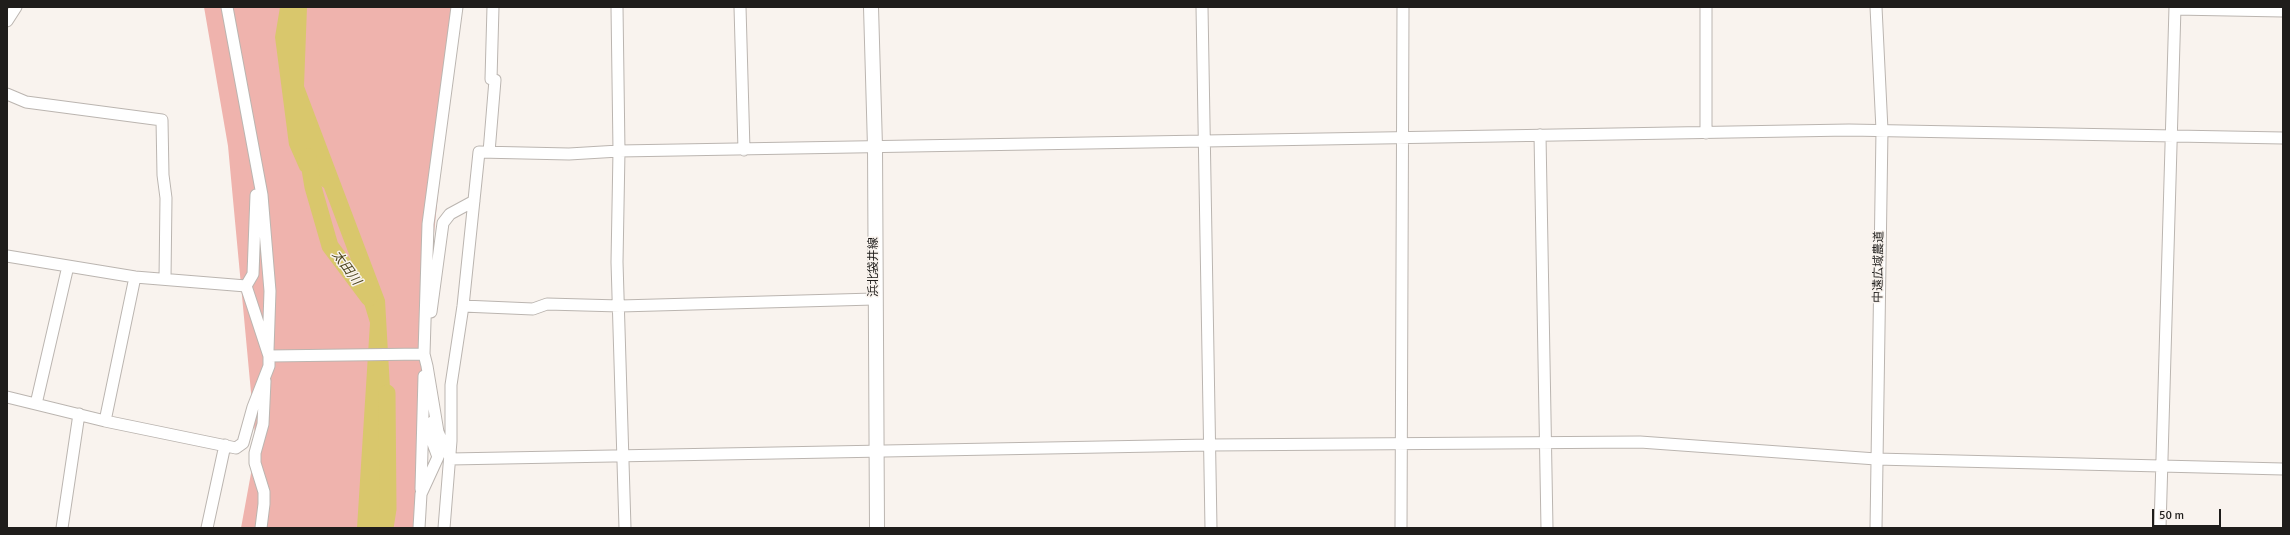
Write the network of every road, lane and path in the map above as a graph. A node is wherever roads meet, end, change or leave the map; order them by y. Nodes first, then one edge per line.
1 (16, 7) edge
2 (226, 7) edge
3 (457, 7) edge
4 (493, 7) edge
5 (617, 7) edge
6 (740, 7) edge
7 (871, 7) edge
8 (1202, 7) edge
9 (1403, 7) edge
10 (1706, 7) edge
11 (1876, 7) edge
12 (2175, 8) edge
13 (2283, 11) edge
14 (7, 21) edge
15 (7, 94) edge
16 (1882, 130) junction
17 (1706, 133) junction
18 (1540, 135) junction
19 (1402, 137) junction
20 (2172, 137) junction
21 (2283, 138) edge
22 (1205, 141) junction
23 (874, 147) junction
24 (744, 150) junction
25 (619, 151) junction
26 (489, 152) junction
27 (259, 183) junction
28 (474, 201) junction
29 (7, 256) edge
30 (68, 266) junction
31 (135, 277) junction
32 (165, 279) junction
33 (246, 286) junction
34 (874, 299) junction
35 (463, 306) junction
36 (620, 306) junction
37 (271, 354) junction
38 (423, 355) junction
39 (266, 379) junction
40 (432, 394) junction
41 (7, 397) edge
42 (36, 404) junction
43 (79, 414) junction
44 (105, 421) junction
45 (1545, 442) junction
46 (1402, 444) junction
47 (225, 445) junction
48 (1210, 445) junction
49 (876, 452) junction
50 (623, 456) junction
51 (450, 459) junction
52 (1876, 459) junction
53 (2161, 465) junction
54 (2283, 469) edge
55 (421, 494) junction
56 (62, 528) edge
57 (207, 528) edge
58 (260, 528) edge
59 (420, 528) edge
60 (444, 528) edge
61 (625, 528) edge
62 (877, 528) edge
63 (1211, 528) edge
64 (1401, 528) edge
65 (1547, 528) edge
66 (1876, 528) edge
67 (2160, 528) edge

1 - 14 street
2 - 27 street
3 - 38 street
4 - 26 street
5 - 25 street
6 - 24 street
7 - 23 main road, 浜北袋井線
8 - 22 street
9 - 19 street
10 - 17 street
11 - 16 street, 中遠広域農道
12 - 13 street
12 - 20 street
15 - 32 street
16 - 17 street
16 - 20 street
16 - 52 street, 中遠広域農道
17 - 18 street
18 - 19 street
18 - 45 street
19 - 22 street
19 - 46 street
20 - 21 street
20 - 53 street
22 - 23 street
22 - 48 street
23 - 24 street
23 - 34 main road, 浜北袋井線
24 - 25 street
25 - 26 street
25 - 36 street
26 - 28 street
27 - 33 street
27 - 37 street
28 - 35 street
28 - 38 street
29 - 30 street
30 - 31 street
30 - 42 street
31 - 32 street
31 - 44 street
32 - 33 street
33 - 37 street
34 - 36 street
34 - 49 main road, 浜北袋井線
35 - 36 street
35 - 51 street
36 - 50 street
37 - 38 street
37 - 39 street
38 - 40 street
38 - 55 street
39 - 47 street
39 - 58 street
40 - 51 street
40 - 55 street
41 - 42 street
42 - 43 street
43 - 44 street
43 - 56 street
44 - 47 street
45 - 46 street
45 - 52 street
45 - 65 street
46 - 48 street
46 - 64 street
47 - 57 street
48 - 49 street
48 - 63 street
49 - 50 street
49 - 62 main road, 浜北袋井線
50 - 51 street
50 - 61 street
51 - 60 street
52 - 53 street
52 - 66 street, 中遠広域農道
53 - 54 street
53 - 67 street
55 - 59 street

